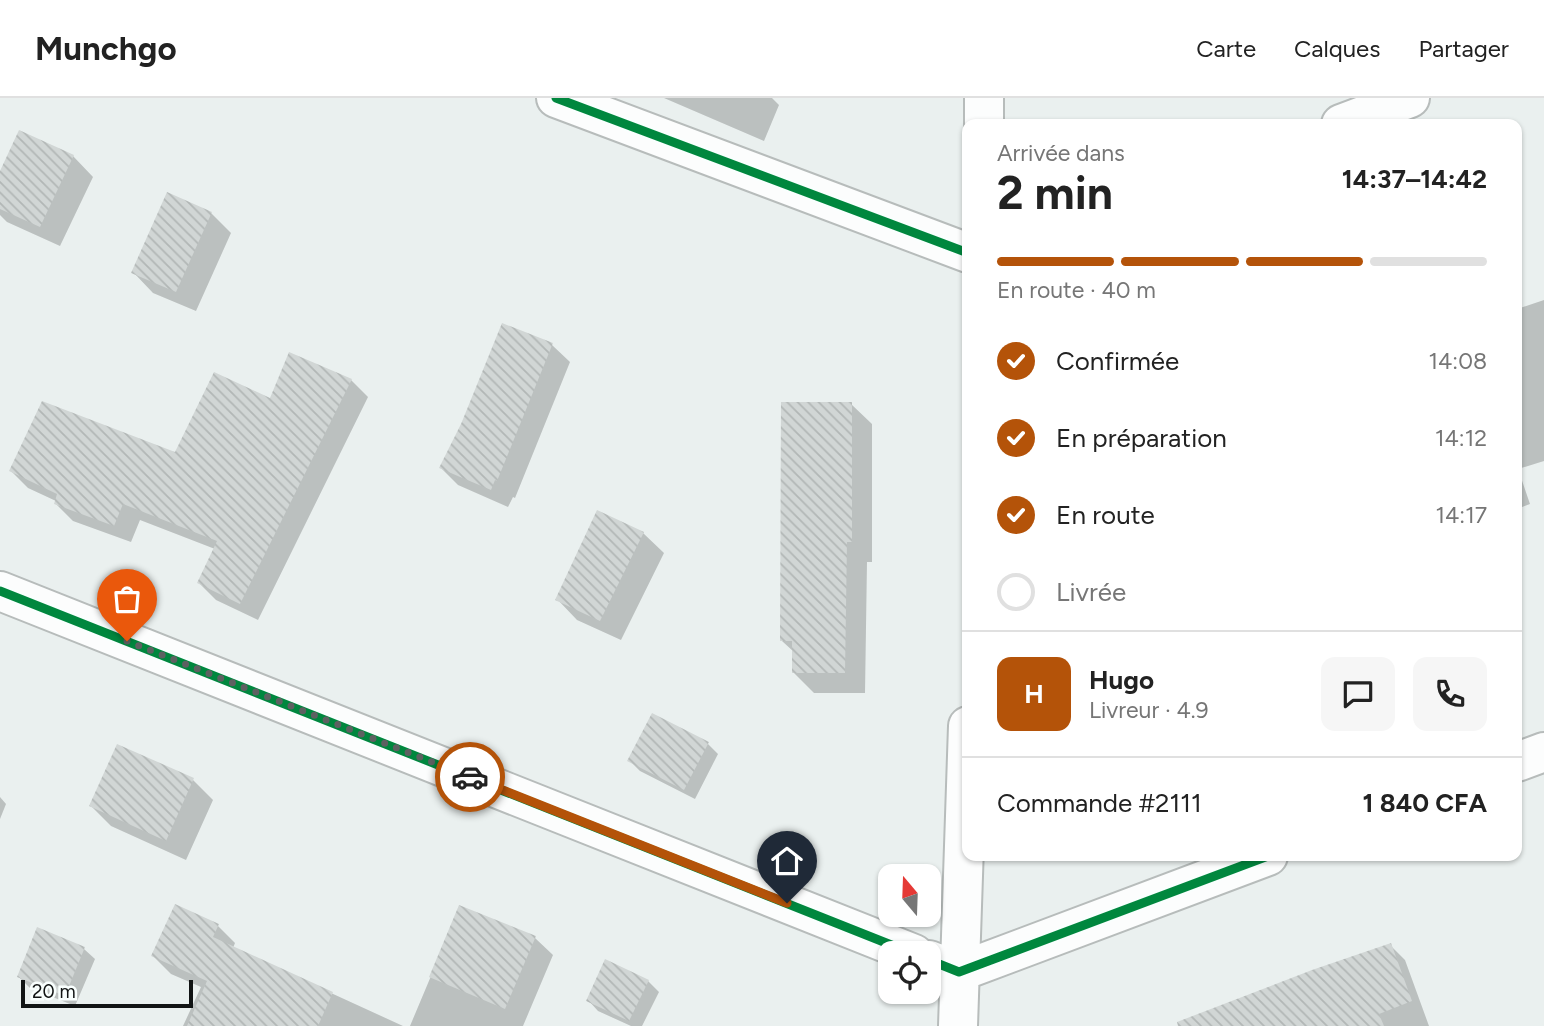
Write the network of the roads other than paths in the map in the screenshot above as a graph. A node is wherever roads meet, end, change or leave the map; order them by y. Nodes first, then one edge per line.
1 (555, 98) edge
2 (984, 98) edge
3 (1410, 98) edge
4 (985, 119) edge
5 (1354, 119) edge
6 (962, 251) edge
7 (0, 591) edge
8 (1544, 752) edge
9 (1522, 760) edge
10 (962, 786) edge
11 (1253, 861) edge
12 (881, 941) edge
13 (944, 966) edge
14 (958, 1026) edge

1 - 6 street
2 - 4 street
3 - 5 street
7 - 12 street
8 - 9 street
10 - 13 street
11 - 13 street
13 - 14 street

